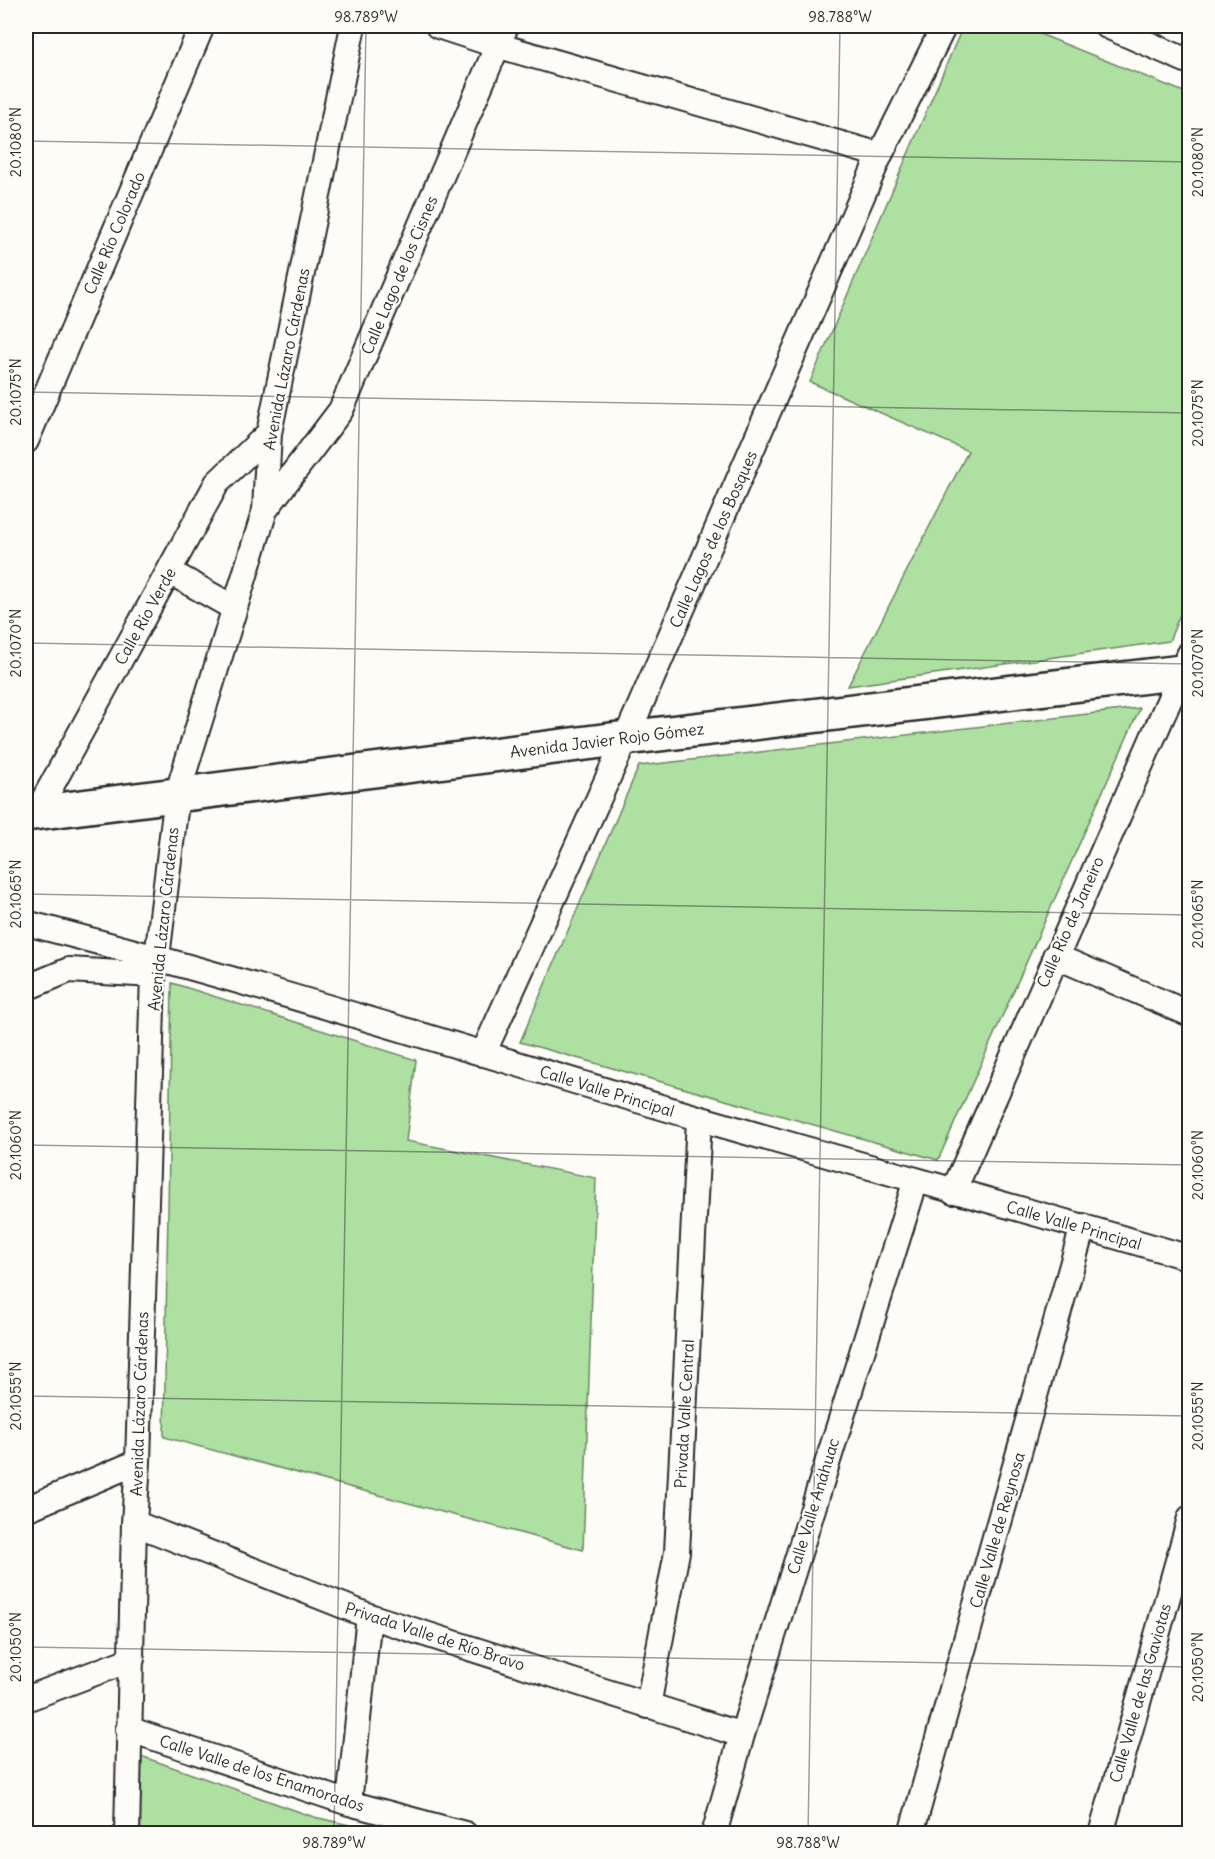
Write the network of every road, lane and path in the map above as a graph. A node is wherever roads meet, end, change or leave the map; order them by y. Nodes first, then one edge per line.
1 (202, 26) edge
2 (353, 26) edge
3 (438, 26) edge
4 (944, 26) edge
5 (1107, 26) edge
6 (501, 35) edge
7 (1190, 62) edge
8 (880, 155) junction
9 (269, 433) junction
10 (26, 441) edge
11 (265, 510) junction
12 (170, 572) junction
13 (234, 608) junction
14 (1187, 666) edge
15 (626, 738) junction
16 (177, 795) junction
17 (31, 813) edge
18 (26, 923) edge
19 (1055, 956) junction
20 (155, 966) junction
21 (26, 988) edge
22 (1190, 1014) edge
23 (483, 1054) junction
24 (699, 1119) junction
25 (915, 1180) junction
26 (953, 1192) junction
27 (1083, 1226) junction
28 (1190, 1258) edge
29 (138, 1462) junction
30 (26, 1509) edge
31 (1190, 1518) edge
32 (134, 1523) junction
33 (369, 1616) junction
34 (132, 1659) junction
35 (26, 1699) edge
36 (648, 1706) junction
37 (129, 1729) junction
38 (742, 1735) junction
39 (349, 1803) junction
40 (127, 1833) edge
41 (465, 1833) edge
42 (714, 1833) edge
43 (911, 1833) edge
44 (1101, 1833) edge

1 - 10 street, Calle Río Colorado
2 - 9 street, Avenida Lázaro Cárdenas
3 - 6 street
4 - 8 street, Calle Lagos de los Bosques
5 - 7 street
6 - 8 street
6 - 11 street, Calle Lago de los Cisnes
8 - 15 street, Calle Lagos de los Bosques
9 - 11 street, Avenida Lázaro Cárdenas
9 - 12 street, Calle Río Verde
11 - 13 street, Avenida Lázaro Cárdenas
12 - 13 street
12 - 17 street, Calle Río Verde
13 - 16 street, Avenida Lázaro Cárdenas
14 - 15 street, Avenida Javier Rojo Gómez
14 - 19 street, Calle Río de Janeiro
15 - 16 street, Avenida Javier Rojo Gómez
15 - 23 street, Calle Lagos de los Bosques
16 - 17 street, Avenida Javier Rojo Gómez
16 - 20 street, Avenida Lázaro Cárdenas
18 - 20 street, Calle Valle Principal
19 - 22 street
19 - 26 street, Calle Río de Janeiro
20 - 21 street
20 - 23 street, Calle Valle Principal
20 - 29 street, Avenida Lázaro Cárdenas
23 - 24 street, Calle Valle Principal
24 - 25 street, Calle Valle Principal
24 - 36 street, Privada Valle Central
25 - 26 street, Calle Valle Principal
25 - 38 street, Calle Valle Anáhuac
26 - 27 street, Calle Valle Principal
27 - 28 street, Calle Valle Principal
27 - 43 street, Calle Valle de Reynosa
29 - 30 street
29 - 32 street, Avenida Lázaro Cárdenas
31 - 44 street, Calle Valle de las Gaviotas
32 - 33 street, Privada Valle de Río Bravo
32 - 34 street, Avenida Lázaro Cárdenas
33 - 36 street, Privada Valle de Río Bravo
33 - 39 street
34 - 35 street
34 - 37 street, Avenida Lázaro Cárdenas
36 - 38 street, Privada Valle de Río Bravo
37 - 39 street, Calle Valle de los Enamorados
37 - 40 street, Avenida Lázaro Cárdenas
38 - 42 street, Calle Valle Anáhuac
39 - 41 street, Calle Valle de los Enamorados

